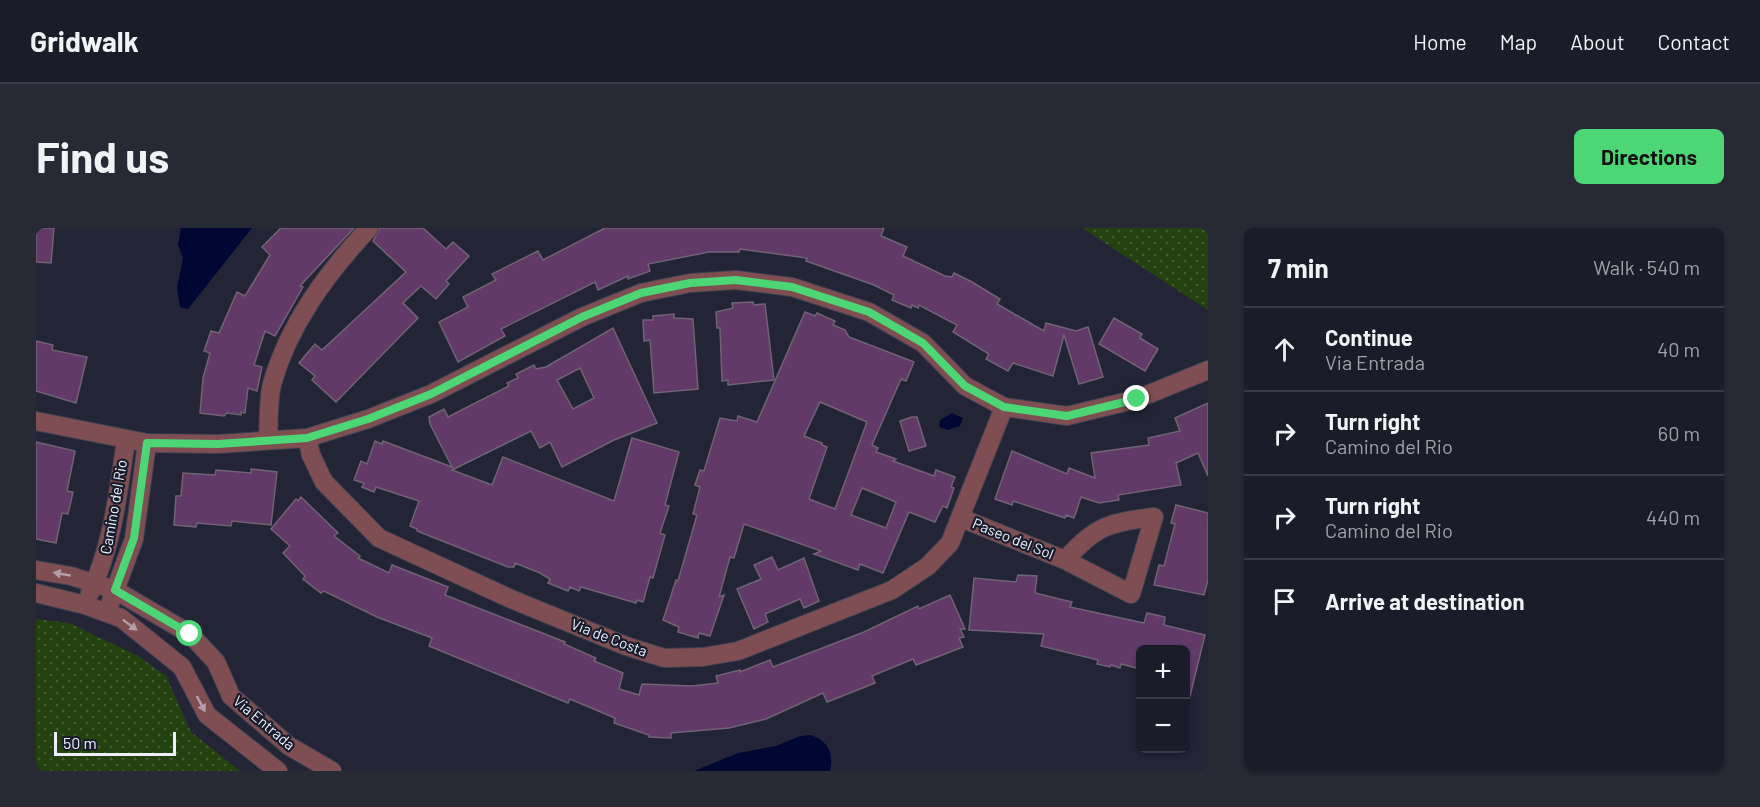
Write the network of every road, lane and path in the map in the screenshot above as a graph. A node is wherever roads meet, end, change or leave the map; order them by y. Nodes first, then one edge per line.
1 (369, 228) edge
2 (1208, 370) edge
3 (1004, 407) junction
4 (36, 421) edge
5 (307, 438) junction
6 (268, 439) junction
7 (126, 440) junction
8 (147, 443) junction
9 (961, 519) junction
10 (1065, 560) junction
11 (36, 570) edge
12 (94, 584) junction
13 (115, 590) junction
14 (36, 593) edge
15 (85, 605) junction
16 (106, 613) junction
17 (216, 662) junction
18 (189, 680) junction
19 (330, 770) edge
20 (278, 771) edge

1 - 6 street
2 - 3 street, Camino del Rio
3 - 5 street, Camino del Rio
3 - 9 street, Via de Costa
4 - 7 street, Camino del Rio
5 - 6 street, Camino del Rio
5 - 9 street, Via de Costa
6 - 8 street, Camino del Rio
7 - 8 street, Camino del Rio
7 - 12 street, Camino del Rio
8 - 13 street, Camino del Rio
9 - 10 street, Paseo del Sol
10 - 10 street, Paseo del Sol
12 -> 11 street, Via Entrada
12 - 13 street, Via Entrada
12 - 15 street, Camino del Rio
13 - 16 street, Camino del Rio
13 - 17 street, Via Entrada
14 - 15 street, Via Entrada
15 - 16 street, Via Entrada
16 -> 18 street, Via Entrada
17 - 18 street
17 - 19 street, Via Entrada
18 -> 20 street, Via Entrada

